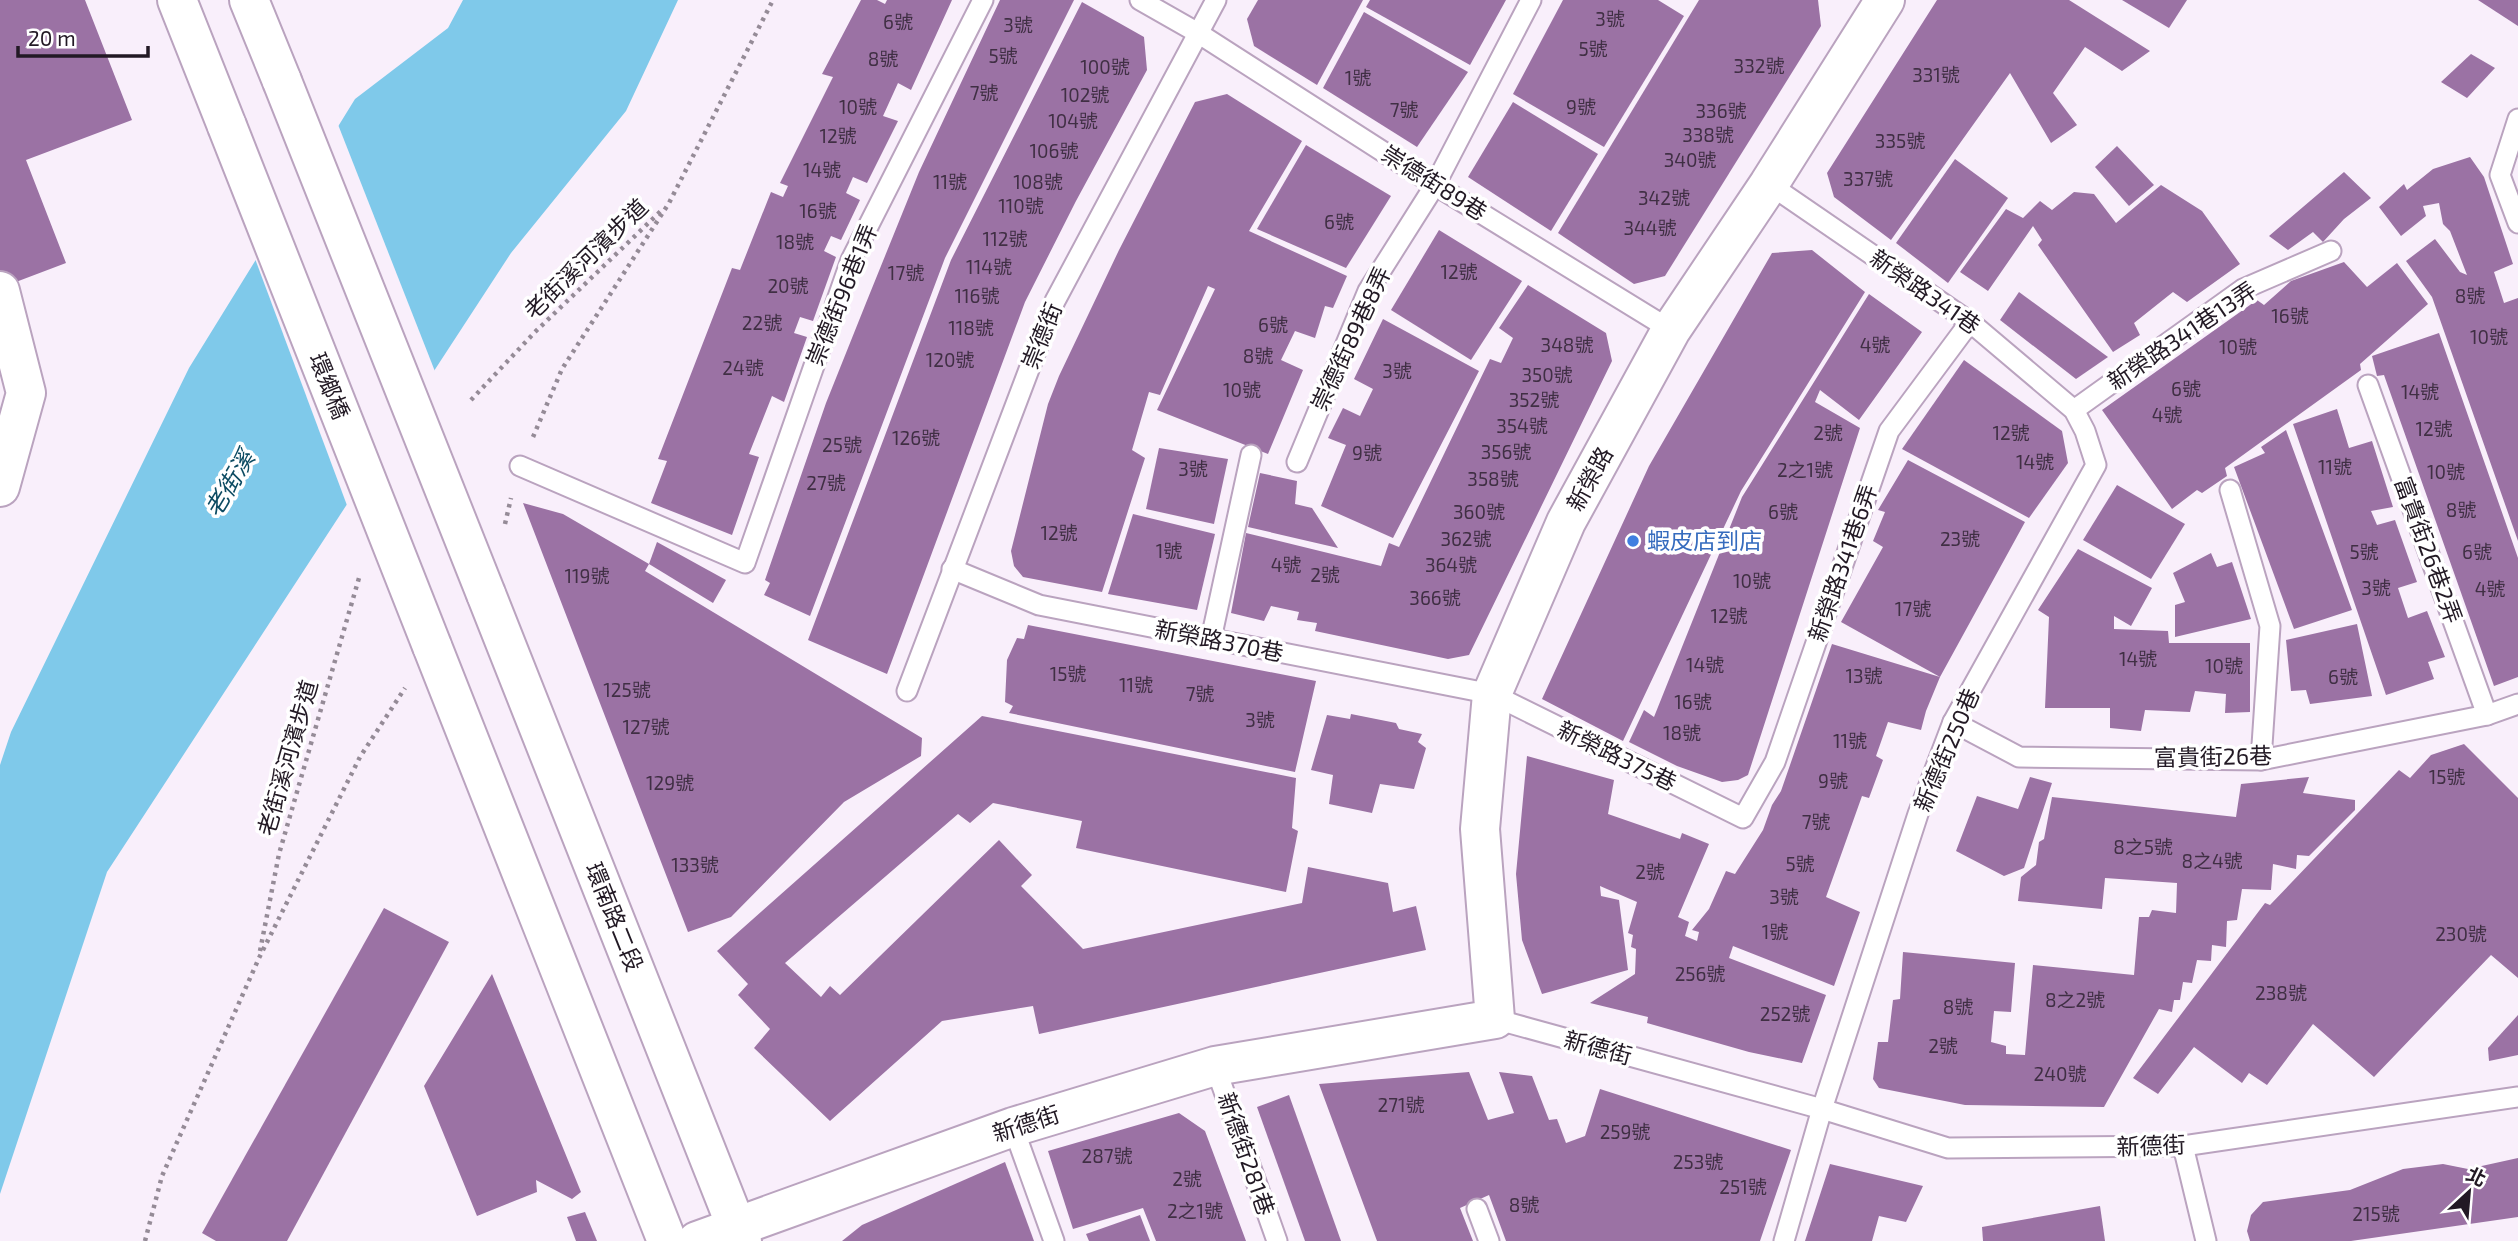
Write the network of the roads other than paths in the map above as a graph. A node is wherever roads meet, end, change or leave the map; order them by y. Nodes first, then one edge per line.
1 (177, 0) edge
2 (249, 0) edge
3 (984, 0) edge
4 (1140, 0) edge
5 (1216, 0) edge
6 (1531, 0) edge
7 (1880, 2) edge
8 (1198, 33) junction
9 (2518, 119) edge
10 (1769, 184) junction
11 (1435, 185) junction
12 (2518, 223) edge
13 (2331, 251) dead end
14 (0, 291) edge
15 (1970, 322) junction
16 (1671, 330) junction
17 (2368, 385) dead end
18 (2074, 410) junction
19 (1251, 454) dead end
20 (1297, 462) dead end
21 (520, 467) dead end
22 (0, 487) edge
23 (2230, 490) dead end
24 (952, 569) junction
25 (1211, 639) junction
26 (906, 691) dead end
27 (1492, 694) junction
28 (2518, 704) edge
29 (2487, 715) junction
30 (1953, 722) junction
31 (2261, 760) junction
32 (1743, 818) joint
33 (1494, 1019) junction
34 (1215, 1066) junction
35 (2518, 1097) edge
36 (1822, 1110) junction
37 (1013, 1127) junction
38 (2183, 1146) junction
39 (1477, 1209) dead end
40 (739, 1234) edge
41 (667, 1241) edge
42 (697, 1241) edge
43 (1054, 1241) edge
44 (1277, 1241) edge
45 (1489, 1241) edge
46 (1784, 1241) edge
47 (2206, 1241) edge

1 - 41 main road, 環鄉橋, bridge
2 - 40 main road, 環南路二段, bridge
3 - 21 lane, 崇德街96巷1弄
4 - 8 lane, 崇德街89巷
5 - 8 lane, 崇德街
6 - 11 lane, 崇德街89巷8弄
7 - 10 main road, 新榮路
8 - 11 lane, 崇德街89巷
8 - 24 lane, 崇德街
9 - 12 lane
10 - 15 lane, 新榮路341巷
10 - 16 main road, 新榮路
11 - 16 lane, 崇德街89巷
11 - 20 lane, 崇德街89巷8弄
13 - 18 lane, 新榮路341巷13弄
14 - 22 main road
15 - 18 lane, 新榮路341巷
15 - 32 lane, 新榮路341巷6弄
16 - 27 main road, 新榮路
17 - 29 lane, 富貴街26巷2弄
18 - 30 lane, 新德街250巷
19 - 25 lane
23 - 31 lane
24 - 25 lane, 新榮路370巷
24 - 26 lane, 崇德街
25 - 27 lane, 新榮路370巷
27 - 32 lane, 新榮路375巷
27 - 33 main road, 新榮路
28 - 29 lane, 富貴街26巷
29 - 31 lane, 富貴街26巷
30 - 31 lane, 富貴街26巷
30 - 36 lane, 新德街250巷
33 - 34 main road, 新德街
33 - 36 lane, 新德街
34 - 37 main road, 新德街
34 - 44 lane, 新德街281巷
35 - 38 lane, 新德街
36 - 38 lane, 新德街
36 - 46 lane, 新德街250巷
37 - 40 main road, 新德街
37 - 43 lane
38 - 47 lane
39 - 45 lane
40 - 42 main road, 新德街

